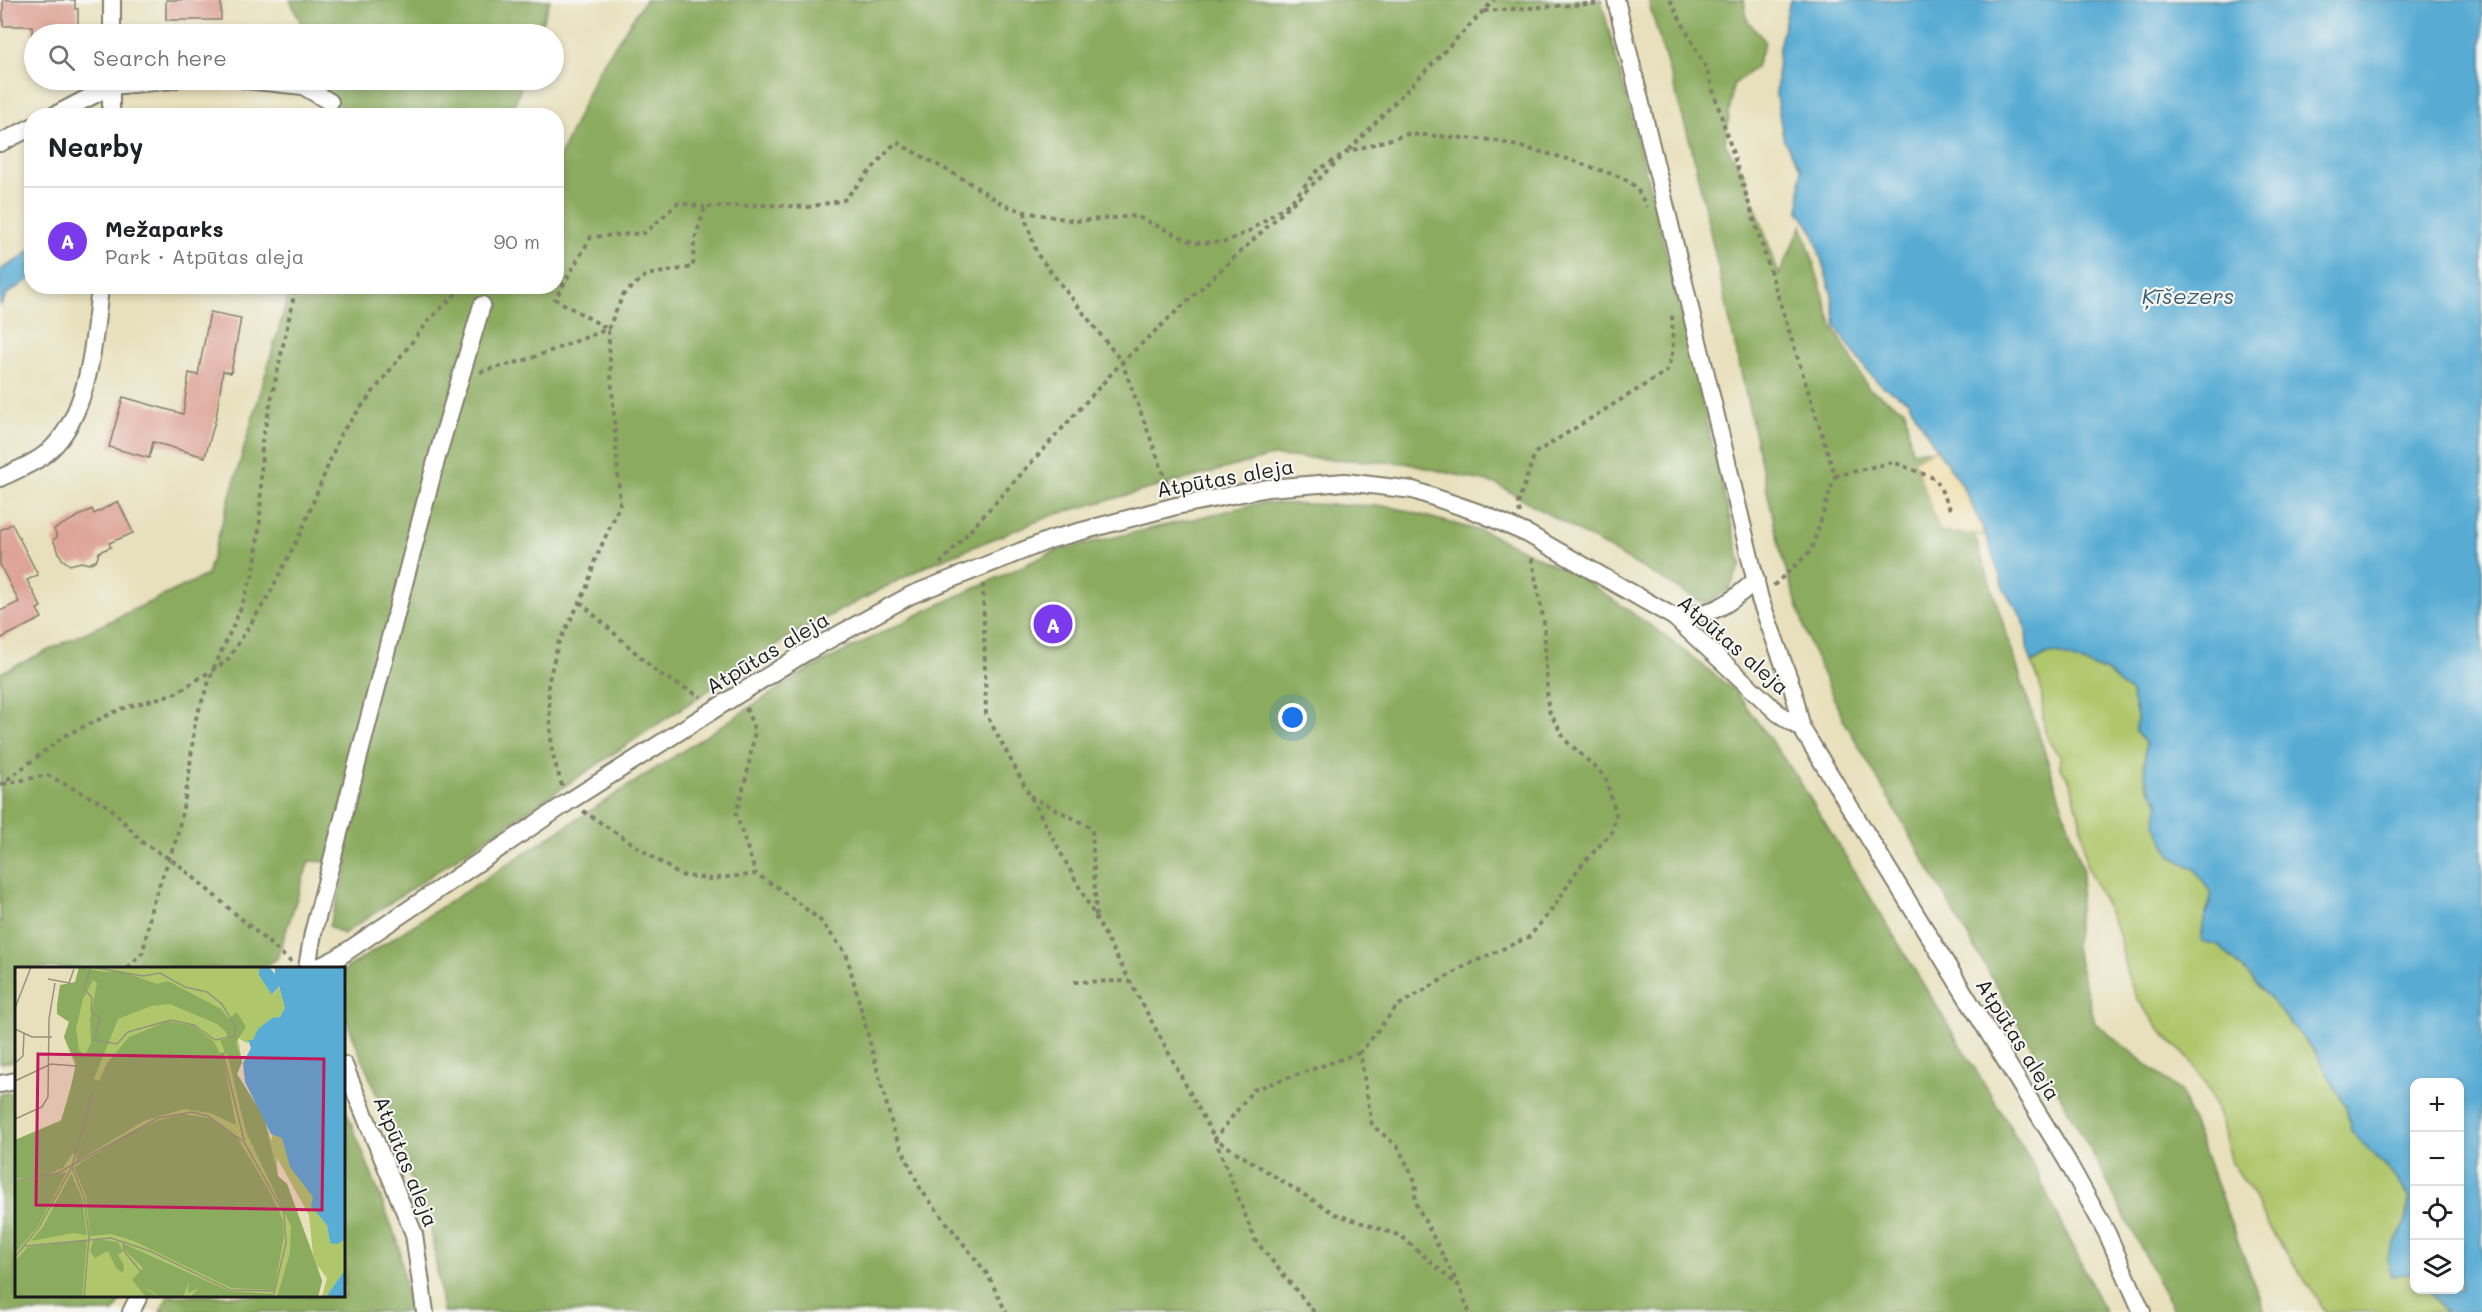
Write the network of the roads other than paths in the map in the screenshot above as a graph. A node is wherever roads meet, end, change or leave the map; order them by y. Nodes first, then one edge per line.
1 (112, 0) edge
2 (1617, 1) edge
3 (112, 24) edge
4 (99, 90) edge
5 (111, 90) edge
6 (310, 90) edge
7 (330, 102) dead end
8 (67, 108) edge
9 (111, 108) edge
10 (24, 131) edge
11 (0, 143) edge
12 (99, 294) edge
13 (482, 305) dead end
14 (0, 478) edge
15 (1756, 580) junction
16 (1674, 617) junction
17 (1802, 729) junction
18 (307, 967) edge
19 (321, 967) edge
20 (345, 1067) edge
21 (15, 1081) edge
22 (0, 1084) edge
23 (138, 1297) edge
24 (131, 1312) edge
25 (425, 1312) edge
26 (2142, 1312) edge

1 - 3 street
2 - 15 street
4 - 8 street
5 - 9 street
6 - 7 street
10 - 11 street
12 - 14 street
13 - 18 street
15 - 16 street
15 - 17 street
16 - 17 street, Atpūtas aleja
16 - 19 street, Atpūtas aleja
17 - 26 street, Atpūtas aleja
20 - 25 street, Atpūtas aleja
21 - 22 street
23 - 24 street

